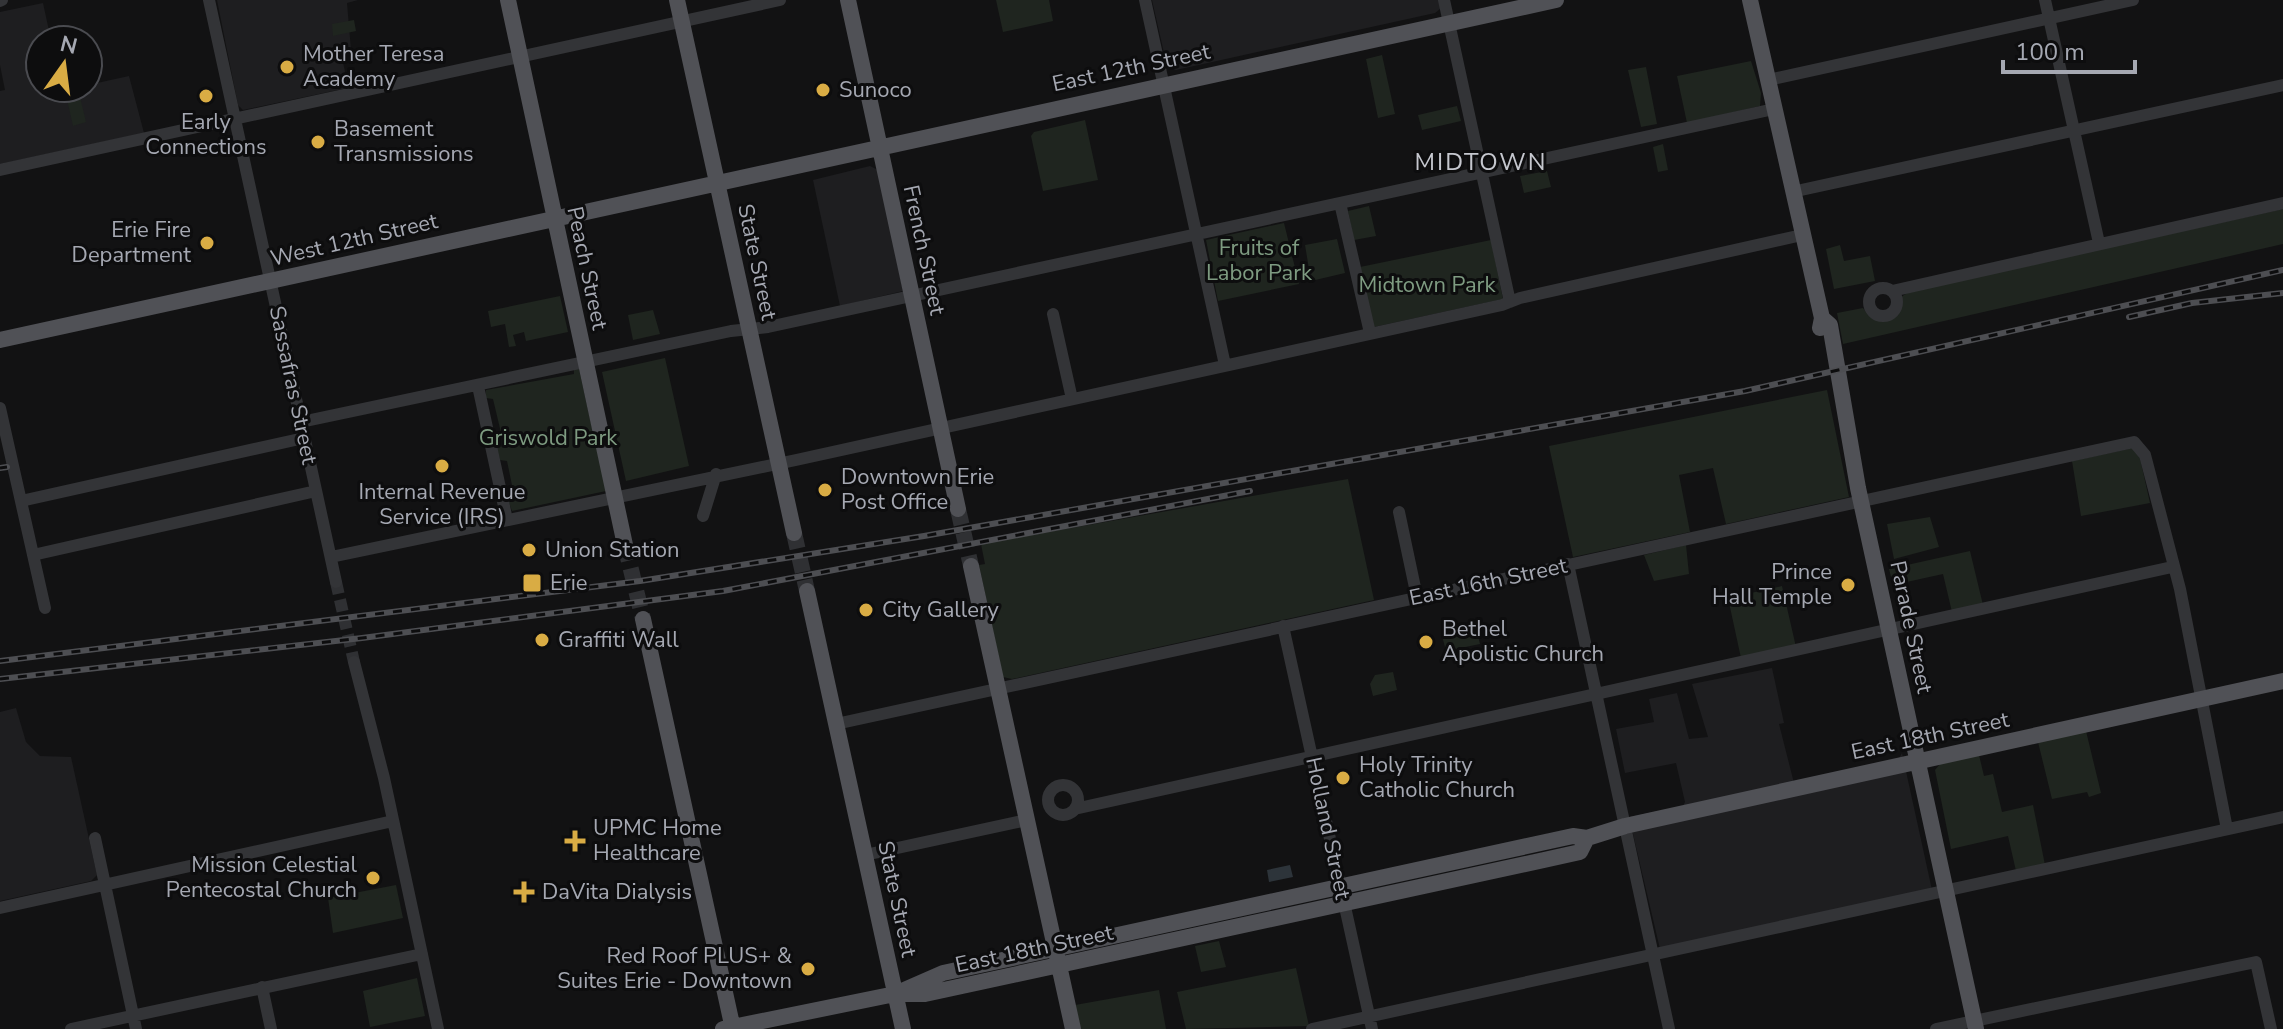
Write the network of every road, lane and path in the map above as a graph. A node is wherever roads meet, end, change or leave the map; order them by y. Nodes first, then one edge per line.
1 (209, 0) edge
2 (508, 0) edge
3 (677, 0) edge
4 (780, 0) edge
5 (848, 0) edge
6 (1145, 0) edge
7 (1444, 0) edge
8 (1556, 0) edge
9 (1750, 0) edge
10 (2045, 0) edge
11 (2133, 0) edge
12 (2050, 18) junction
13 (682, 21) junction
14 (1449, 23) junction
15 (520, 57) junction
16 (1768, 80) junction
17 (1163, 84) junction
18 (2283, 85) edge
19 (1774, 109) junction
20 (234, 118) junction
21 (2075, 131) junction
22 (879, 146) junction
23 (0, 170) edge
24 (1482, 172) junction
25 (717, 182) junction
26 (1792, 192) junction
27 (1340, 203) junction
28 (2283, 203) edge
29 (553, 219) junction
30 (1196, 234) junction
31 (1802, 235) junction
32 (2099, 243) junction
33 (270, 281) junction
34 (1892, 291) dead end
35 (912, 295) junction
36 (1510, 302) junction
37 (1053, 314) dead end
38 (749, 329) junction
39 (1370, 333) junction
40 (0, 340) edge
41 (585, 362) junction
42 (1225, 365) junction
43 (478, 386) junction
44 (1072, 399) junction
45 (0, 408) edge
46 (301, 422) junction
47 (941, 428) junction
48 (304, 438) junction
49 (779, 462) junction
50 (716, 474) junction
51 (316, 491) junction
52 (614, 495) junction
53 (21, 501) junction
54 (1861, 501) junction
55 (958, 509) tunnel mouth
56 (1399, 512) dead end
57 (703, 516) dead end
58 (507, 520) junction
59 (794, 533) tunnel mouth
60 (625, 545) tunnel mouth
61 (33, 555) junction
62 (331, 557) junction
63 (1568, 564) junction
64 (971, 566) tunnel mouth
65 (2172, 567) junction
66 (336, 582) tunnel mouth
67 (807, 591) tunnel mouth
68 (1417, 597) junction
69 (45, 608) dead end
70 (643, 619) tunnel mouth
71 (1283, 626) junction
72 (1889, 631) junction
73 (354, 662) tunnel mouth
74 (2283, 681) edge
75 (998, 688) junction
76 (1596, 694) junction
77 (2201, 699) junction
78 (836, 724) junction
79 (1313, 757) junction
80 (1917, 762) junction
81 (1079, 808) dead end
82 (2283, 817) edge
83 (1027, 820) junction
84 (393, 821) junction
85 (1625, 826) junction
86 (2227, 829) junction
87 (95, 838) dead end
88 (1587, 838) junction
89 (865, 855) junction
90 (104, 884) junction
91 (1340, 886) junction
92 (1945, 891) junction
93 (1344, 904) junction
94 (0, 908) edge
95 (1055, 948) junction
96 (422, 954) junction
97 (1653, 955) junction
98 (1059, 966) junction
99 (262, 987) junction
100 (895, 994) junction
101 (135, 1022) edge
102 (1370, 1023) edge
103 (1975, 1025) edge
104 (729, 1028) edge
105 (71, 1029) edge
106 (271, 1029) edge
107 (438, 1029) edge
108 (903, 1029) edge
109 (1073, 1029) edge
110 (1312, 1029) edge
111 (1669, 1029) edge
112 (1936, 1029) edge
113 (2271, 1029) edge

1 - 20 street, Sassafras Street
2 - 15 main road, Peach Street
3 - 13 main road, State Street
4 - 13 street
5 - 22 main road, French Street
6 - 17 street
7 - 14 street
8 - 14 main road, East 12th Street
9 - 16 main road, Parade Street
10 - 12 street
11 - 12 street
12 - 16 street
12 - 21 street
13 - 15 street
13 - 25 main road, State Street
14 - 17 main road, East 12th Street
14 - 24 street
15 - 20 street
15 - 29 main road, Peach Street
16 - 19 main road, Parade Street
17 - 22 main road, East 12th Street
17 - 30 street
18 - 21 street
19 - 24 street
19 - 26 main road, Parade Street
20 - 23 street
20 - 33 street, Sassafras Street
21 - 26 street
21 - 32 street
22 - 25 main road, East 12th Street
22 - 35 main road, French Street
24 - 27 street
24 - 36 street
25 - 29 main road, West 12th Street
25 - 38 main road, State Street
26 - 31 main road, Parade Street
27 - 30 street
27 - 39 street
28 - 32 street
29 - 33 main road, West 12th Street
29 - 41 main road, Peach Street
30 - 35 street
30 - 42 street
31 - 36 street
31 - 54 main road, Parade Street
32 - 34 street
33 - 40 main road, West 12th Street
33 - 46 street, Sassafras Street
35 - 38 street
35 - 47 main road, French Street
36 - 39 street
37 - 44 street
38 - 41 street
38 - 49 main road, State Street
39 - 42 street
41 - 43 street
41 - 52 main road, Peach Street
42 - 44 street
43 - 46 street
43 - 58 street
44 - 47 street
45 - 53 street
46 - 48 street, Sassafras Street
47 - 49 street
47 - 55 main road, French Street
48 - 51 street, Sassafras Street
48 - 53 street
49 - 50 street
49 - 59 main road, State Street
50 - 52 street
50 - 57 street
51 - 61 street
51 - 62 street, Sassafras Street
52 - 58 street
52 - 60 main road, Peach Street
53 - 61 street
54 - 63 street, East 16th Street
54 - 65 street, East 16th Street
54 - 72 main road, Parade Street
56 - 68 street
58 - 62 street
61 - 69 street
62 - 66 street, Sassafras Street
63 - 68 street, East 16th Street
63 - 76 street
64 - 75 main road
65 - 72 street
65 - 77 street
67 - 78 main road, State Street
68 - 71 street, East 16th Street
70 - 104 main road
71 - 75 street, East 16th Street
71 - 79 street, Holland Street
72 - 76 street
72 - 80 main road, Parade Street
73 - 84 street
74 - 77 main road, East 18th Street
75 - 78 street, East 16th Street
75 - 83 main road
76 - 79 street
76 - 85 street
77 - 80 main road, East 18th Street
77 - 86 street
78 - 89 main road, State Street
79 - 81 street
79 - 91 street, Holland Street
80 - 85 main road, East 18th Street
80 - 92 main road, Parade Street
82 - 86 street
83 - 89 street
83 - 95 main road
84 - 90 street
84 - 96 street
85 - 88 main road, East 18th Street
85 - 97 street
86 - 92 street
87 - 90 street
88 - 91 main road, East 18th Street
88 - 93 main road, East 18th Street
89 - 100 main road, State Street
90 - 94 street
90 - 101 street
91 - 93 street, Holland Street
91 - 95 main road, East 18th Street
92 - 97 street
92 - 103 main road, Parade Street
93 - 98 main road, East 18th Street
93 - 102 street, Holland Street
95 - 98 main road
95 - 100 main road, East 18th Street
96 - 99 street
96 - 107 street
97 - 102 street
97 - 111 street
98 - 100 main road, East 18th Street
98 - 109 main road
99 - 101 street
99 - 106 street
100 - 104 main road
100 - 108 main road, State Street
101 - 105 street
102 - 110 street
103 - 112 street
103 - 113 street

